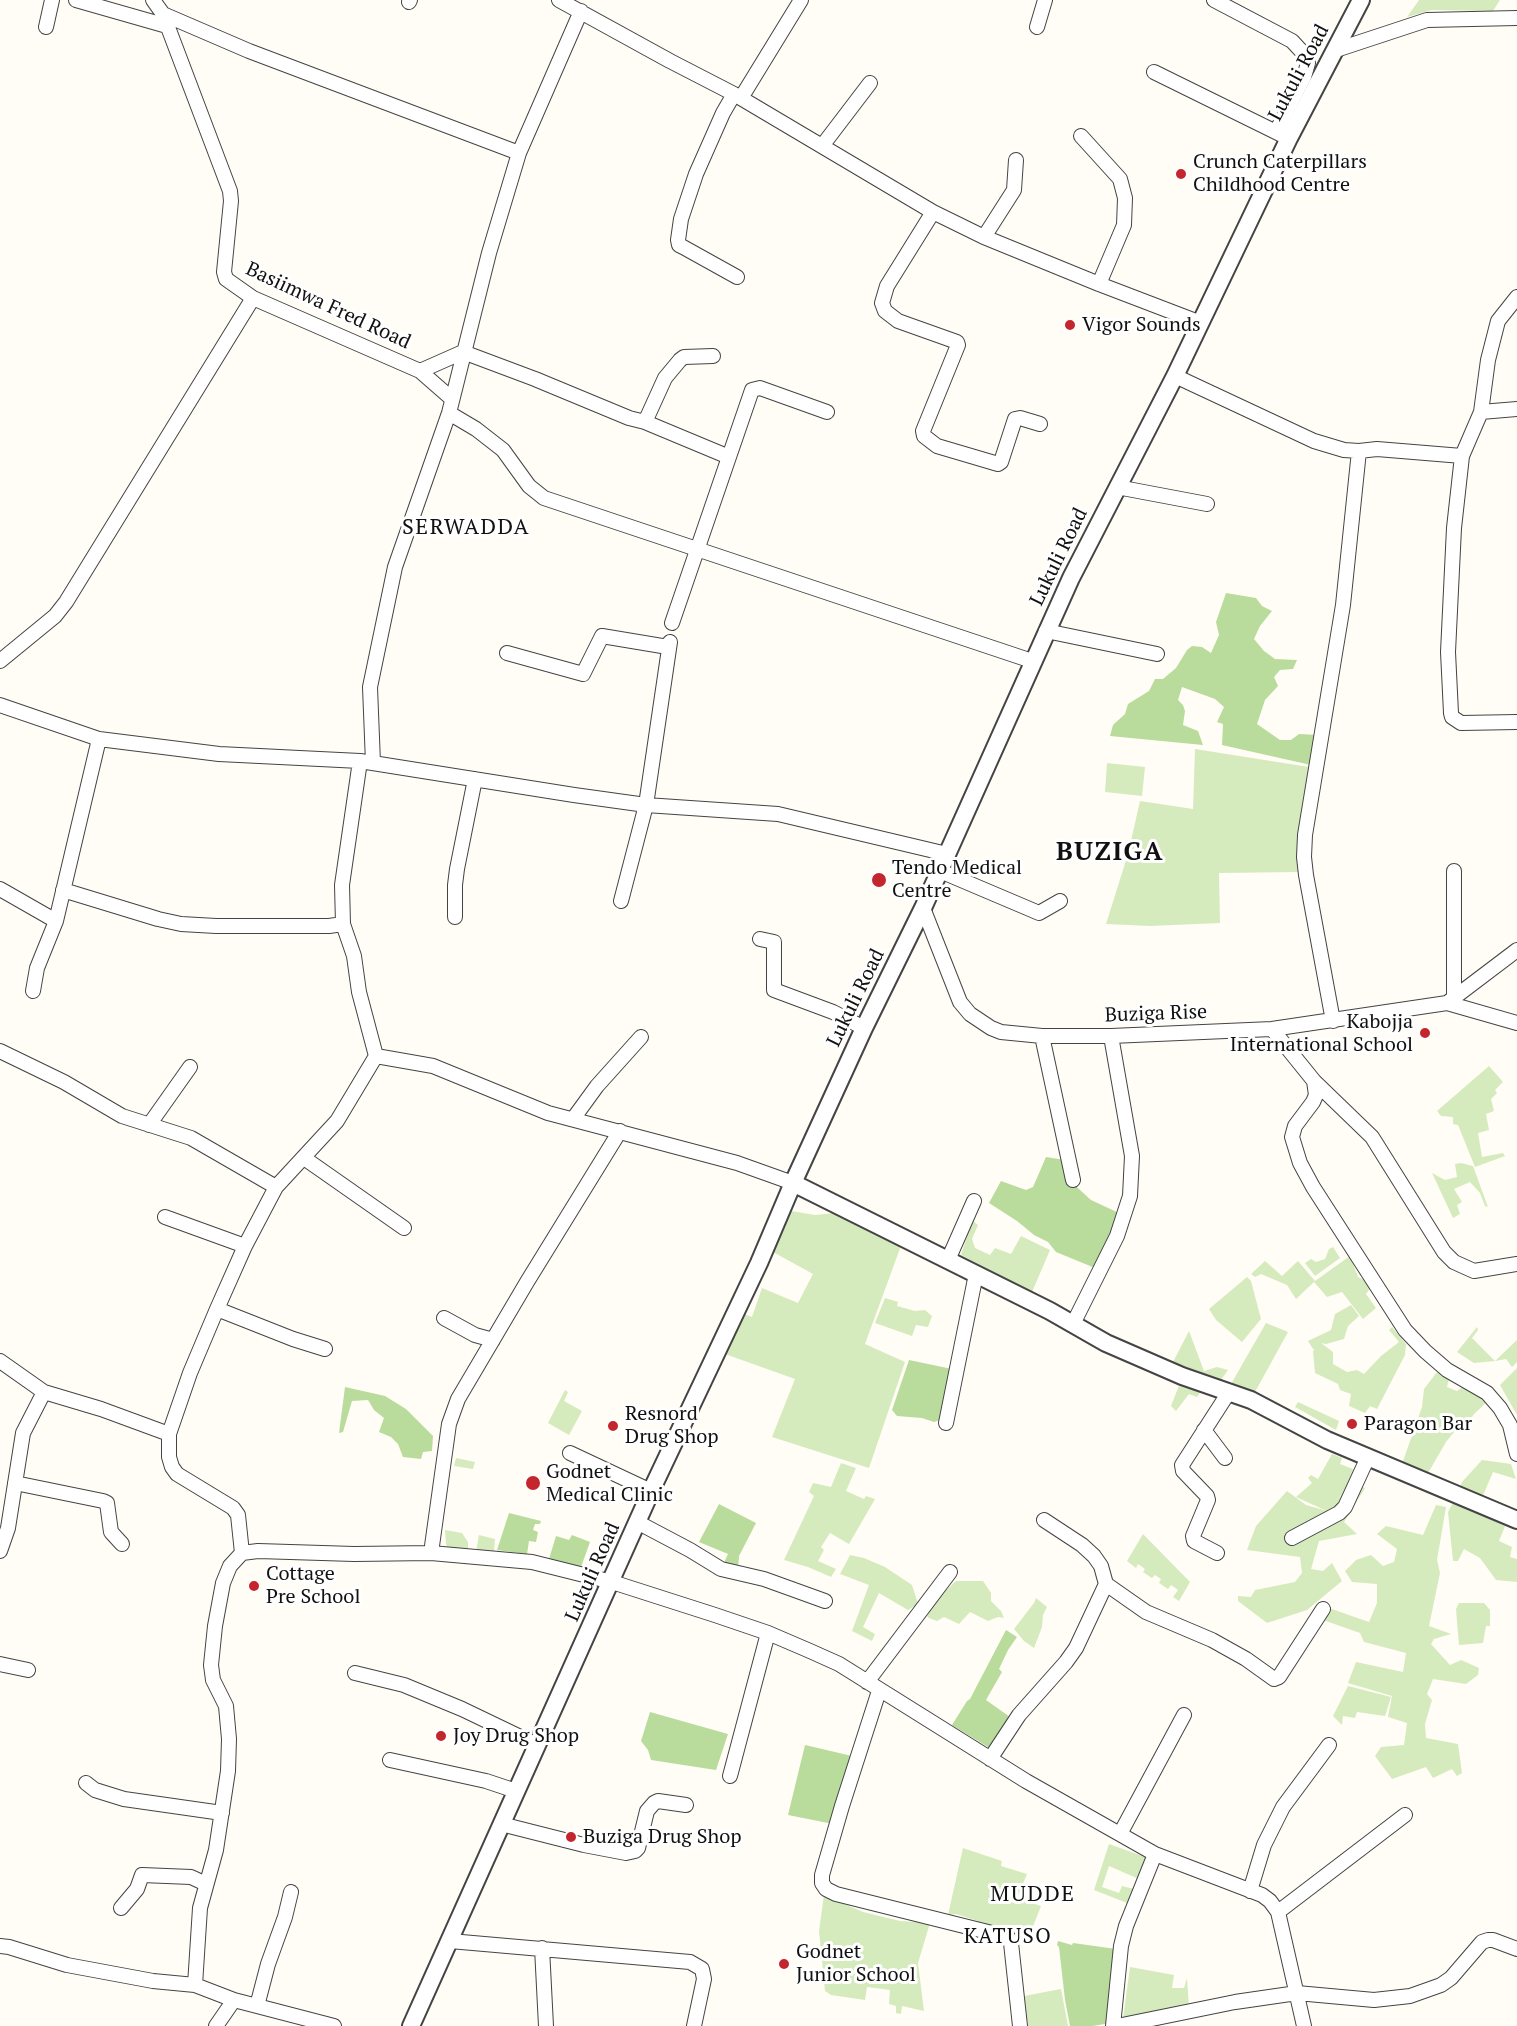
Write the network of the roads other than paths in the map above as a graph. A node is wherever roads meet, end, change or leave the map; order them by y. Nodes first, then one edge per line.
1 (52, 0) edge
2 (76, 0) edge
3 (153, 0) edge
4 (559, 0) edge
5 (801, 0) edge
6 (1045, 0) edge
7 (1214, 0) edge
8 (1361, 0) edge
9 (581, 11) junction
10 (1517, 18) edge
11 (165, 20) junction
12 (46, 27) dead end
13 (1037, 27) dead end
14 (1336, 50) junction
15 (1154, 72) dead end
16 (870, 83) dead end
17 (738, 96) junction
18 (1282, 135) junction
19 (1081, 136) dead end
20 (822, 146) junction
21 (519, 153) junction
22 (1016, 159) dead end
23 (933, 212) junction
24 (984, 237) junction
25 (737, 277) dead end
26 (1099, 284) junction
27 (1517, 297) edge
28 (253, 298) junction
29 (1202, 323) junction
30 (463, 352) junction
31 (713, 356) dead end
32 (420, 371) junction
33 (1175, 376) junction
34 (452, 399) junction
35 (1517, 408) edge
36 (827, 412) dead end
37 (1481, 412) junction
38 (449, 413) junction
39 (645, 422) junction
40 (1040, 424) dead end
41 (1359, 451) junction
42 (1462, 456) junction
43 (729, 457) junction
44 (1117, 487) junction
45 (1207, 504) dead end
46 (698, 549) junction
47 (672, 623) dead end
48 (1046, 630) junction
49 (507, 654) dead end
50 (1156, 654) dead end
51 (0, 661) edge
52 (1032, 661) junction
53 (0, 705) edge
54 (1517, 722) edge
55 (99, 739) junction
56 (366, 762) junction
57 (475, 779) junction
58 (646, 805) junction
59 (947, 854) junction
60 (940, 871) junction
61 (1454, 871) dead end
62 (0, 889) edge
63 (63, 890) junction
64 (621, 901) dead end
65 (1060, 901) dead end
66 (923, 908) junction
67 (455, 917) dead end
68 (56, 921) junction
69 (343, 924) junction
70 (760, 939) dead end
71 (1517, 951) edge
72 (33, 991) dead end
73 (1450, 999) junction
74 (1333, 1021) junction
75 (1517, 1023) edge
76 (864, 1028) junction
77 (1272, 1029) junction
78 (1042, 1036) junction
79 (1111, 1036) junction
80 (641, 1037) dead end
81 (0, 1051) edge
82 (376, 1056) junction
83 (190, 1067) dead end
84 (1314, 1081) junction
85 (573, 1119) junction
86 (149, 1125) junction
87 (620, 1131) junction
88 (304, 1158) junction
89 (1073, 1180) dead end
90 (793, 1183) junction
91 (276, 1187) junction
92 (974, 1201) dead end
93 (165, 1217) dead end
94 (404, 1228) dead end
95 (245, 1246) junction
96 (948, 1260) junction
97 (1517, 1264) edge
98 (976, 1274) junction
99 (217, 1309) junction
100 (444, 1318) dead end
101 (1073, 1324) junction
102 (493, 1340) junction
103 (325, 1349) dead end
104 (0, 1360) edge
105 (44, 1392) junction
106 (1228, 1392) junction
107 (946, 1423) dead end
108 (1204, 1430) junction
109 (169, 1434) junction
110 (570, 1453) dead end
111 (1517, 1454) edge
112 (1368, 1457) junction
113 (1225, 1458) dead end
114 (15, 1483) junction
115 (651, 1491) junction
116 (1044, 1520) dead end
117 (1517, 1520) edge
118 (637, 1522) junction
119 (1292, 1538) dead end
120 (122, 1544) dead end
121 (0, 1551) edge
122 (242, 1553) junction
123 (431, 1553) junction
124 (1217, 1553) dead end
125 (950, 1572) dead end
126 (612, 1582) junction
127 (1106, 1584) junction
128 (825, 1602) dead end
129 (1323, 1609) dead end
130 (768, 1633) junction
131 (0, 1664) edge
132 (28, 1670) dead end
133 (356, 1673) dead end
134 (867, 1682) junction
135 (879, 1691) junction
136 (1184, 1715) dead end
137 (537, 1745) junction
138 (1329, 1745) dead end
139 (990, 1759) junction
140 (390, 1760) dead end
141 (730, 1776) dead end
142 (86, 1783) dead end
143 (516, 1791) junction
144 (686, 1805) dead end
145 (222, 1813) junction
146 (1406, 1815) dead end
147 (501, 1824) junction
148 (1120, 1834) junction
149 (1155, 1854) junction
150 (206, 1884) junction
151 (1250, 1891) junction
152 (291, 1892) dead end
153 (122, 1908) dead end
154 (1278, 1912) junction
155 (450, 1941) junction
156 (0, 1946) edge
157 (542, 1948) junction
158 (1517, 1949) edge
159 (195, 1985) junction
160 (1297, 1993) junction
161 (234, 2000) junction
162 (257, 2006) junction
163 (216, 2026) edge
164 (334, 2026) edge
165 (411, 2026) edge
166 (546, 2026) edge
167 (694, 2026) edge
168 (1020, 2026) edge
169 (1115, 2026) edge
170 (1304, 2026) edge

1 - 12 street
2 - 11 street
3 - 11 street, Basiimwa Fred Road
4 - 9 street
5 - 17 street
6 - 13 street
7 - 18 street
8 - 14 street, Lukuli Road
9 - 17 street
9 - 21 street
10 - 14 street
11 - 21 street
11 - 28 street, Basiimwa Fred Road
14 - 18 street, Lukuli Road
15 - 18 street
16 - 20 street
17 - 20 street
17 - 25 street
18 - 29 street, Lukuli Road
19 - 26 street
20 - 23 street
21 - 30 street
22 - 24 street
23 - 24 street
23 - 40 street
24 - 26 street
26 - 29 street
27 - 37 street
28 - 32 street, Basiimwa Fred Road
28 - 51 street
29 - 33 street, Lukuli Road
30 - 32 street, Basiimwa Fred Road
30 - 34 street
30 - 39 street
31 - 39 street
32 - 34 street, Basiimwa Fred Road
33 - 41 street
33 - 44 street, Lukuli Road
34 - 38 street
35 - 37 street
36 - 43 street
37 - 42 street
38 - 46 street
38 - 56 street
39 - 43 street
41 - 42 street
41 - 74 street
42 - 54 street
43 - 46 street
44 - 45 street
44 - 48 street, Lukuli Road
46 - 47 street
46 - 52 street
48 - 50 street
48 - 52 street, Lukuli Road
49 - 58 street
52 - 59 street, Lukuli Road
53 - 55 street
55 - 56 street
55 - 63 street
56 - 57 street
56 - 69 street
57 - 58 street
57 - 67 street
58 - 59 street
58 - 64 street
59 - 60 street, Lukuli Road
60 - 65 street
60 - 66 street, Lukuli Road
61 - 73 street
62 - 68 street
63 - 68 street
63 - 69 street
66 - 76 street, Lukuli Road
66 - 78 street, Buziga Rise
68 - 72 street
69 - 82 street
70 - 76 street
71 - 73 street, Buziga Rise
73 - 74 street, Buziga Rise
73 - 75 street
74 - 77 street, Buziga Rise
76 - 90 street, Lukuli Road
77 - 79 street, Buziga Rise
77 - 84 street
78 - 79 street, Buziga Rise
78 - 89 street
79 - 101 street
80 - 85 street
81 - 86 street
82 - 85 street
82 - 88 street
83 - 86 street
84 - 97 street
84 - 111 street
85 - 87 street
86 - 91 street
87 - 90 street
87 - 102 street
88 - 91 street
88 - 94 street
90 - 96 street
90 - 115 street, Lukuli Road
91 - 95 street
92 - 96 street
93 - 95 street
95 - 99 street
96 - 98 street
98 - 101 street
98 - 107 street
99 - 103 street
99 - 109 street
100 - 102 street
101 - 106 street
102 - 123 street
104 - 105 street
105 - 109 street
105 - 114 street
106 - 108 street
106 - 112 street
108 - 113 street
108 - 124 street
109 - 122 street
110 - 115 street
112 - 117 street
112 - 119 street
114 - 120 street
114 - 121 street
115 - 118 street, Lukuli Road
116 - 127 street
118 - 126 street, Lukuli Road
118 - 128 street
122 - 123 street
122 - 145 street
123 - 126 street
125 - 134 street
126 - 130 street
126 - 137 street, Lukuli Road
127 - 129 street
127 - 139 street
130 - 134 street
130 - 141 street
131 - 132 street
133 - 137 street
134 - 135 street
135 - 139 street
135 - 168 street
136 - 148 street
137 - 143 street, Lukuli Road
138 - 151 street
139 - 148 street
140 - 143 street
142 - 145 street
143 - 147 street, Lukuli Road
144 - 147 street
145 - 150 street
146 - 154 street
147 - 155 street, Lukuli Road
148 - 149 street
149 - 151 street
149 - 169 street
150 - 153 street
150 - 159 street
151 - 154 street
152 - 162 street
154 - 160 street
155 - 157 street
155 - 165 street, Lukuli Road
156 - 159 street
157 - 166 street
157 - 167 street
158 - 160 street
159 - 161 street
160 - 169 street
160 - 170 street
161 - 162 street
161 - 163 street
162 - 164 street

